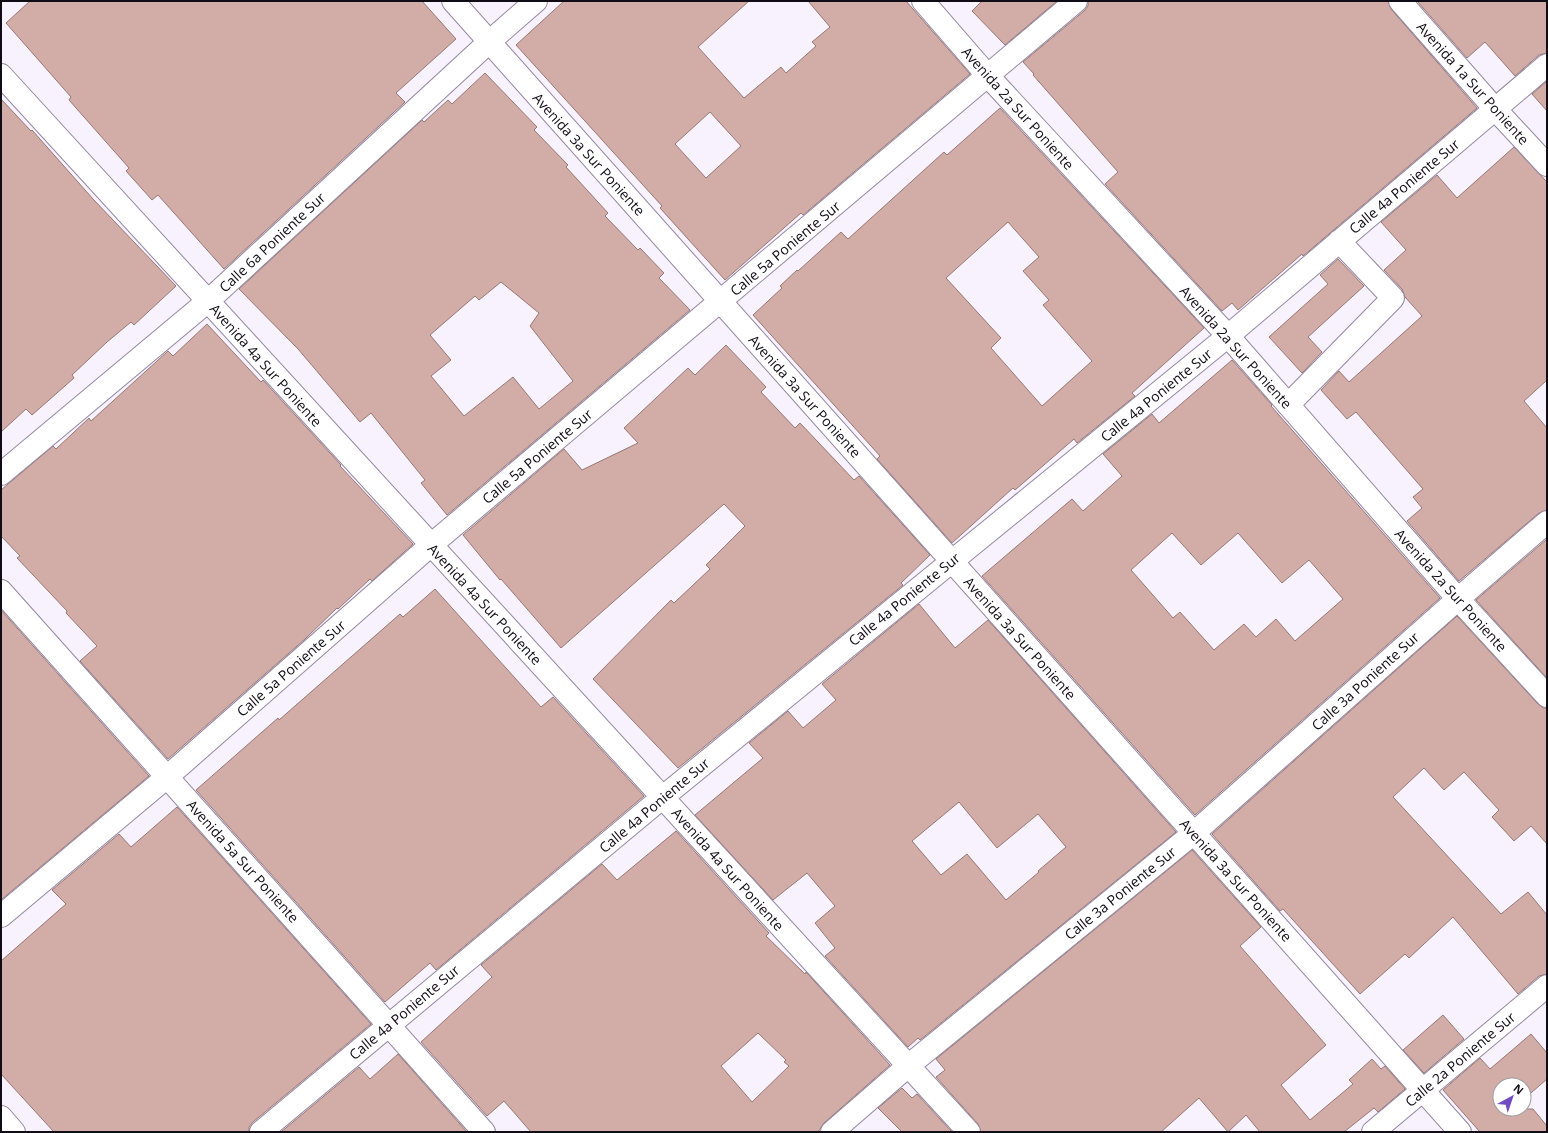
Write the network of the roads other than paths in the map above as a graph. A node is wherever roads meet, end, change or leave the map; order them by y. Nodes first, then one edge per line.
1 (453, 1) edge
2 (536, 1) edge
3 (923, 1) edge
4 (1076, 1) edge
5 (1400, 1) edge
6 (489, 42) junction
7 (1547, 65) edge
8 (1, 75) edge
9 (988, 76) junction
10 (1495, 109) junction
11 (1547, 165) edge
12 (1339, 241) junction
13 (208, 301) junction
14 (721, 302) junction
15 (1228, 336) junction
16 (1288, 405) junction
17 (1, 474) edge
18 (1547, 522) edge
19 (431, 545) junction
20 (952, 561) junction
21 (1, 591) edge
22 (1458, 599) junction
23 (1547, 696) edge
24 (167, 777) junction
25 (663, 797) junction
26 (1194, 833) junction
27 (1, 916) edge
28 (1547, 986) edge
29 (388, 1025) junction
30 (908, 1066) junction
31 (1422, 1089) junction
32 (1, 1117) edge
33 (14, 1132) edge
34 (261, 1132) edge
35 (484, 1132) edge
36 (832, 1132) edge
37 (969, 1132) edge
38 (1373, 1132) edge
39 (1460, 1132) edge

1 - 6 street, Avenida 3a Sur Poniente
2 - 6 street, Calle 6a Poniente Sur
3 - 9 street, Avenida 2a Sur Poniente
4 - 9 street, Calle 5a Poniente Sur
5 - 10 street, Avenida 1a Sur Poniente
6 - 13 street, Calle 6a Poniente Sur
6 - 14 street, Avenida 3a Sur Poniente
7 - 10 street, Calle 4a Poniente Sur
8 - 13 street, Avenida 4a Sur Poniente
9 - 14 street, Calle 5a Poniente Sur
9 - 15 street, Avenida 2a Sur Poniente
10 - 11 street, Avenida 1a Sur Poniente
10 - 12 street, Calle 4a Poniente Sur
12 - 15 street, Calle 4a Poniente Sur
12 - 16 street
13 - 17 street, Calle 6a Poniente Sur
13 - 19 street, Avenida 4a Sur Poniente
14 - 19 street, Calle 5a Poniente Sur
14 - 20 street, Avenida 3a Sur Poniente
15 - 16 street, Avenida 2a Sur Poniente
15 - 20 street, Calle 4a Poniente Sur
16 - 22 street, Avenida 2a Sur Poniente
18 - 22 street, Calle 3a Poniente Sur
19 - 24 street, Calle 5a Poniente Sur
19 - 25 street, Avenida 4a Sur Poniente
20 - 25 street, Calle 4a Poniente Sur
20 - 26 street, Avenida 3a Sur Poniente
21 - 24 street, Avenida 5a Sur Poniente
22 - 23 street, Avenida 2a Sur Poniente
22 - 26 street, Calle 3a Poniente Sur
24 - 27 street, Calle 5a Poniente Sur
24 - 29 street, Avenida 5a Sur Poniente
25 - 29 street, Calle 4a Poniente Sur
25 - 30 street, Avenida 4a Sur Poniente
26 - 30 street, Calle 3a Poniente Sur
26 - 31 street, Avenida 3a Sur Poniente
28 - 31 street, Calle 2a Poniente Sur
29 - 34 street, Calle 4a Poniente Sur
29 - 35 street, Avenida 5a Sur Poniente
30 - 36 street, Calle 3a Poniente Sur
30 - 37 street, Avenida 4a Sur Poniente
31 - 38 street, Calle 2a Poniente Sur
31 - 39 street, Avenida 3a Sur Poniente
32 - 33 street

